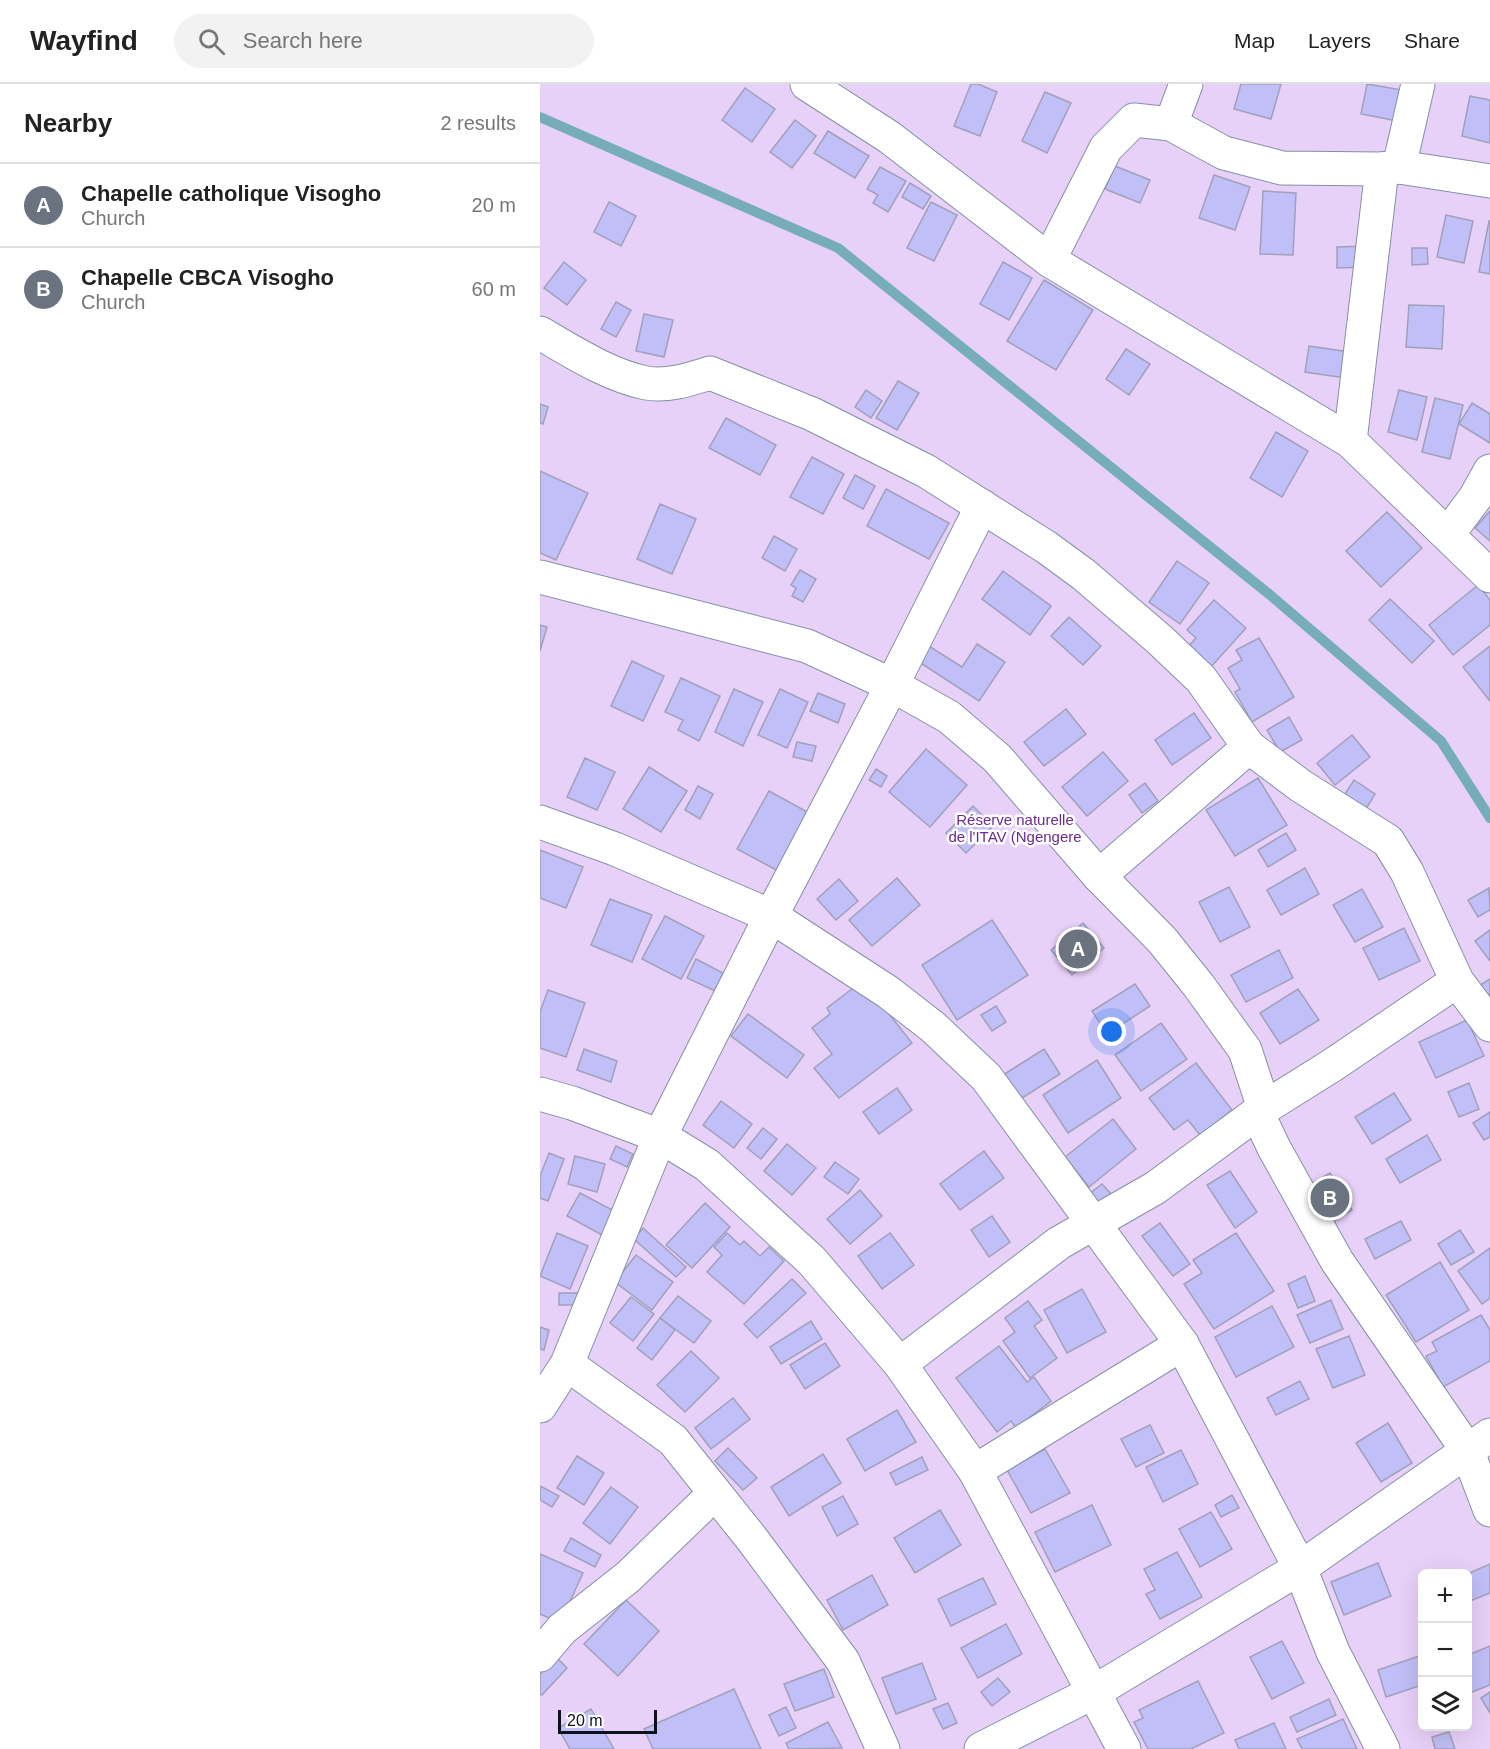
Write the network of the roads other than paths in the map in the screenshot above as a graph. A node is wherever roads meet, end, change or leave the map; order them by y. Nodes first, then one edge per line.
1 (807, 84) edge
2 (1186, 84) edge
3 (1418, 84) edge
4 (1171, 124) junction
5 (1390, 168) junction
6 (1490, 181) edge
7 (1049, 260) junction
8 (540, 333) edge
9 (1350, 441) junction
10 (1490, 471) edge
11 (982, 506) junction
12 (1448, 534) junction
13 (1490, 576) edge
14 (540, 577) edge
15 (892, 685) junction
16 (1249, 747) junction
17 (540, 822) edge
18 (1099, 876) junction
19 (771, 916) junction
20 (1457, 981) junction
21 (1490, 1026) edge
22 (540, 1094) edge
23 (1261, 1110) junction
24 (660, 1136) junction
25 (1092, 1224) junction
26 (1182, 1344) junction
27 (567, 1364) junction
28 (900, 1364) junction
29 (540, 1406) edge
30 (1478, 1442) edge
31 (975, 1471) junction
32 (715, 1493) junction
33 (1490, 1510) edge
34 (1300, 1568) junction
35 (540, 1654) edge
36 (1094, 1692) junction
37 (884, 1749) edge
38 (981, 1749) edge
39 (1124, 1749) edge
40 (1383, 1749) edge

1 - 7 street
2 - 4 street
3 - 5 street
4 - 5 street
4 - 7 street
5 - 6 street
5 - 9 street
7 - 9 street
8 - 11 street
9 - 12 street
10 - 12 street
11 - 15 street
11 - 16 street
12 - 13 street
14 - 15 street
15 - 18 street
15 - 19 street
16 - 18 street
16 - 20 street
17 - 19 street
18 - 23 street
19 - 24 street
19 - 25 street
20 - 21 street
20 - 23 street
22 - 24 street
23 - 25 street
23 - 30 street
24 - 27 street
24 - 28 street
25 - 26 street
25 - 28 street
26 - 31 street
26 - 34 street
27 - 29 street
27 - 32 street
28 - 31 street
30 - 33 street
30 - 34 street
31 - 36 street
32 - 35 street
32 - 37 street
34 - 36 street
34 - 40 street
36 - 38 street
36 - 39 street

